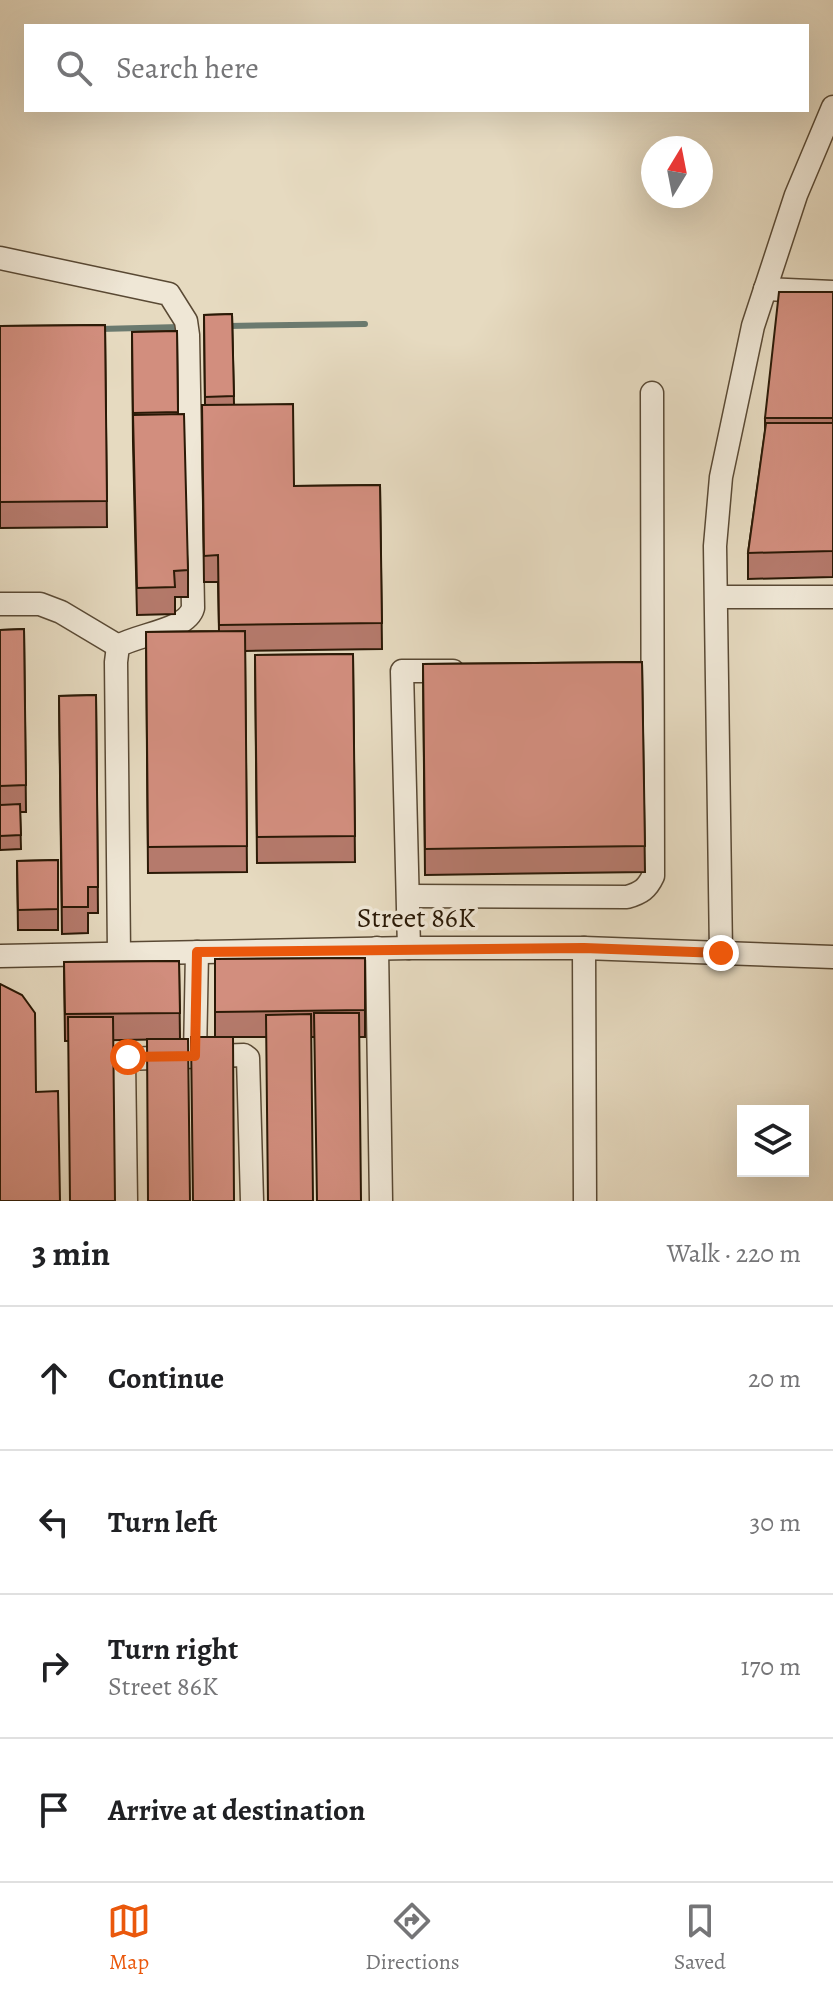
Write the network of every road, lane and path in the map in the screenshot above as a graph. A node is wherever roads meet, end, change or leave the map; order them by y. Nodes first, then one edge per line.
1 (833, 107) edge
2 (0, 258) edge
3 (765, 289) junction
4 (833, 292) edge
5 (652, 393) dead end
6 (717, 597) junction
7 (833, 597) edge
8 (0, 604) edge
9 (118, 646) junction
10 (481, 671) edge
11 (409, 896) junction
12 (377, 948) junction
13 (409, 948) junction
14 (584, 948) junction
15 (197, 952) junction
16 (119, 953) junction
17 (721, 953) junction
18 (0, 956) edge
19 (833, 957) edge
20 (195, 1056) junction
21 (126, 1201) edge
22 (252, 1201) edge
23 (381, 1201) edge
24 (585, 1201) edge

1 - 3 street
2 - 9 street
3 - 4 street
3 - 6 street
5 - 11 street
6 - 7 street
6 - 17 street
8 - 9 street
9 - 16 street
10 - 11 street
11 - 13 street
12 - 13 street, Street 86K
12 - 15 street, Street 86K
12 - 23 street
13 - 14 street, Street 86K
14 - 17 street, Street 86K
14 - 24 street
15 - 16 street, Street 86K
15 - 20 street
16 - 18 street, Street 86K
17 - 19 street, Street 86K
20 - 21 street
20 - 22 street

